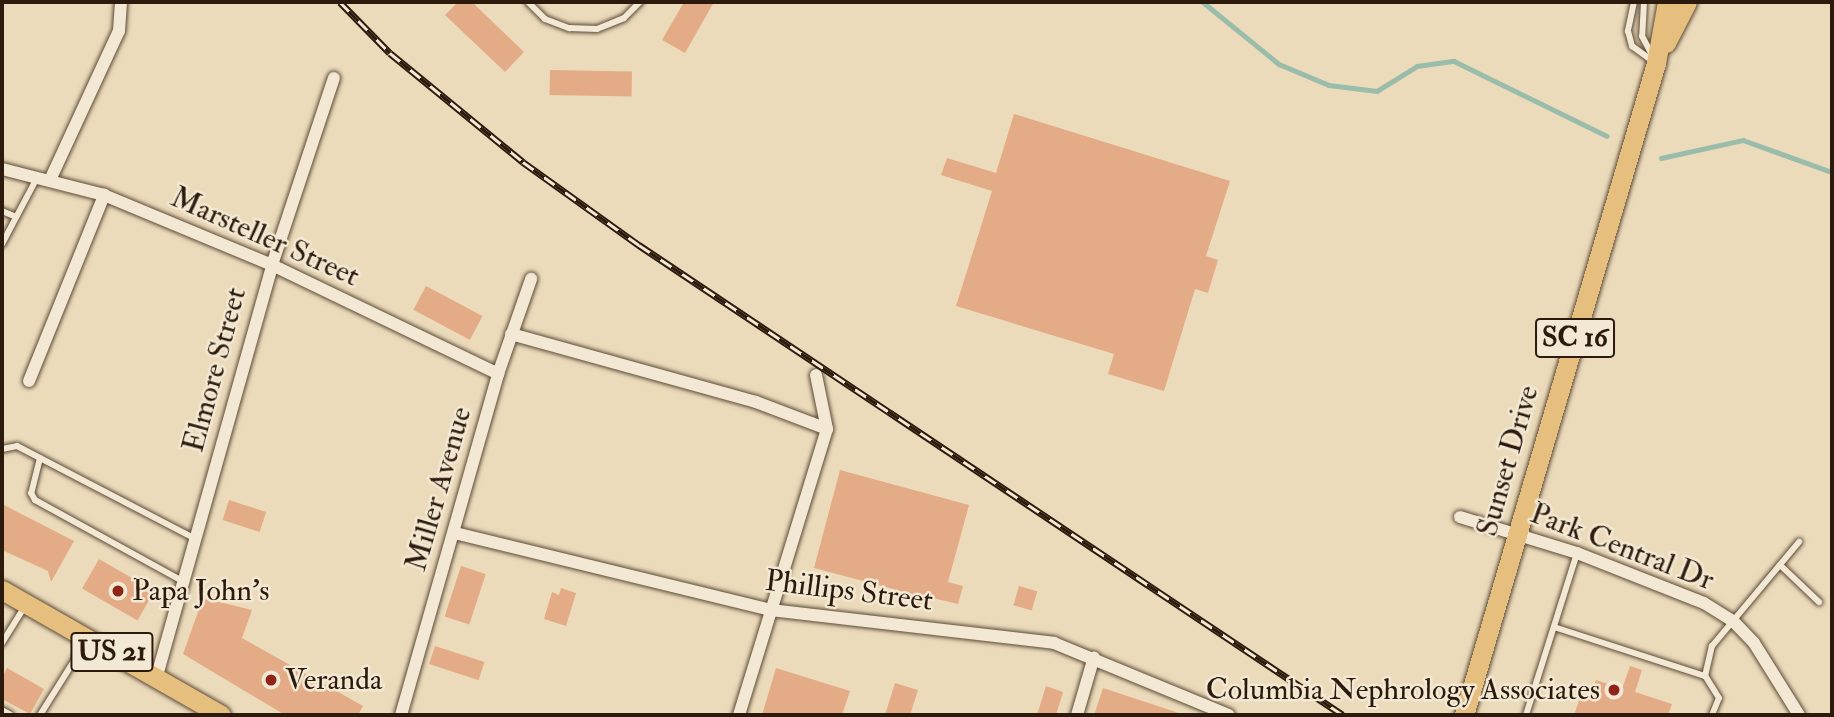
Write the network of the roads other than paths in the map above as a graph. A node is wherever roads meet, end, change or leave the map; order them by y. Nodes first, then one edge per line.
1 (121, 2) edge
2 (528, 2) edge
3 (640, 2) edge
4 (1634, 2) edge
5 (1644, 2) edge
6 (1667, 2) edge
7 (1687, 2) edge
8 (1656, 63) junction
9 (334, 79) dead end
10 (2, 169) edge
11 (44, 179) junction
12 (104, 195) junction
13 (2, 211) edge
14 (16, 217) junction
15 (2, 244) edge
16 (272, 265) junction
17 (531, 279) dead end
18 (511, 334) junction
19 (498, 374) junction
20 (816, 375) dead end
21 (29, 381) dead end
22 (827, 429) junction
23 (2, 449) edge
24 (40, 458) junction
25 (1461, 517) dead end
26 (455, 533) junction
27 (1517, 533) junction
28 (196, 539) junction
29 (1799, 542) dead end
30 (1577, 553) junction
31 (1780, 565) junction
32 (184, 582) junction
33 (3, 592) edge
34 (1819, 602) dead end
35 (26, 604) junction
36 (770, 610) junction
37 (1733, 621) junction
38 (1554, 627) junction
39 (88, 638) junction
40 (2, 643) edge
41 (1094, 657) junction
42 (1705, 676) junction
43 (156, 679) junction
44 (2, 710) edge
45 (11, 715) edge
46 (40, 715) edge
47 (221, 715) edge
48 (401, 715) edge
49 (739, 715) edge
50 (1077, 715) edge
51 (1230, 715) edge
52 (1464, 715) edge
53 (1527, 715) edge
54 (1712, 715) edge
55 (1798, 715) edge

1 - 11 street
2 - 3 lane
4 - 8 lane
5 - 8 lane
6 - 8 main road, Sunset Drive / SC 16
7 - 8 main road, Sunset Drive / SC 16
8 - 27 main road, Sunset Drive / SC 16
9 - 16 street, Elmore Street
10 - 11 street, Marsteller Street
11 - 12 street, Marsteller Street
11 - 14 lane
12 - 16 street, Marsteller Street
12 - 21 street
13 - 14 lane
14 - 15 lane
16 - 19 street, Marsteller Street
16 - 28 street, Elmore Street
17 - 18 street, Miller Avenue
18 - 19 street, Miller Avenue
18 - 22 street
19 - 26 street, Miller Avenue
20 - 22 street
22 - 36 street
23 - 24 lane
24 - 28 lane
24 - 32 lane
25 - 27 street, Park Central Dr
26 - 36 street, Phillips Street
26 - 48 street, Miller Avenue
27 - 30 street, Park Central Dr
27 - 52 main road, Sunset Drive / SC 16
28 - 32 street, Elmore Street
29 - 31 lane
30 - 37 street, Park Central Dr
30 - 38 lane
31 - 34 lane
31 - 37 lane
32 - 43 street, Elmore Street
33 - 35 main road, US 21
35 - 39 main road, US 21
35 - 40 lane
36 - 41 street, Phillips Street
36 - 49 street
37 - 42 lane
37 - 55 street, Park Central Dr
38 - 42 lane
38 - 53 lane
39 - 43 main road, US 21
39 - 46 lane
41 - 50 street
41 - 51 street, Phillips Street
42 - 54 lane
43 - 47 main road, US 21
44 - 45 lane

